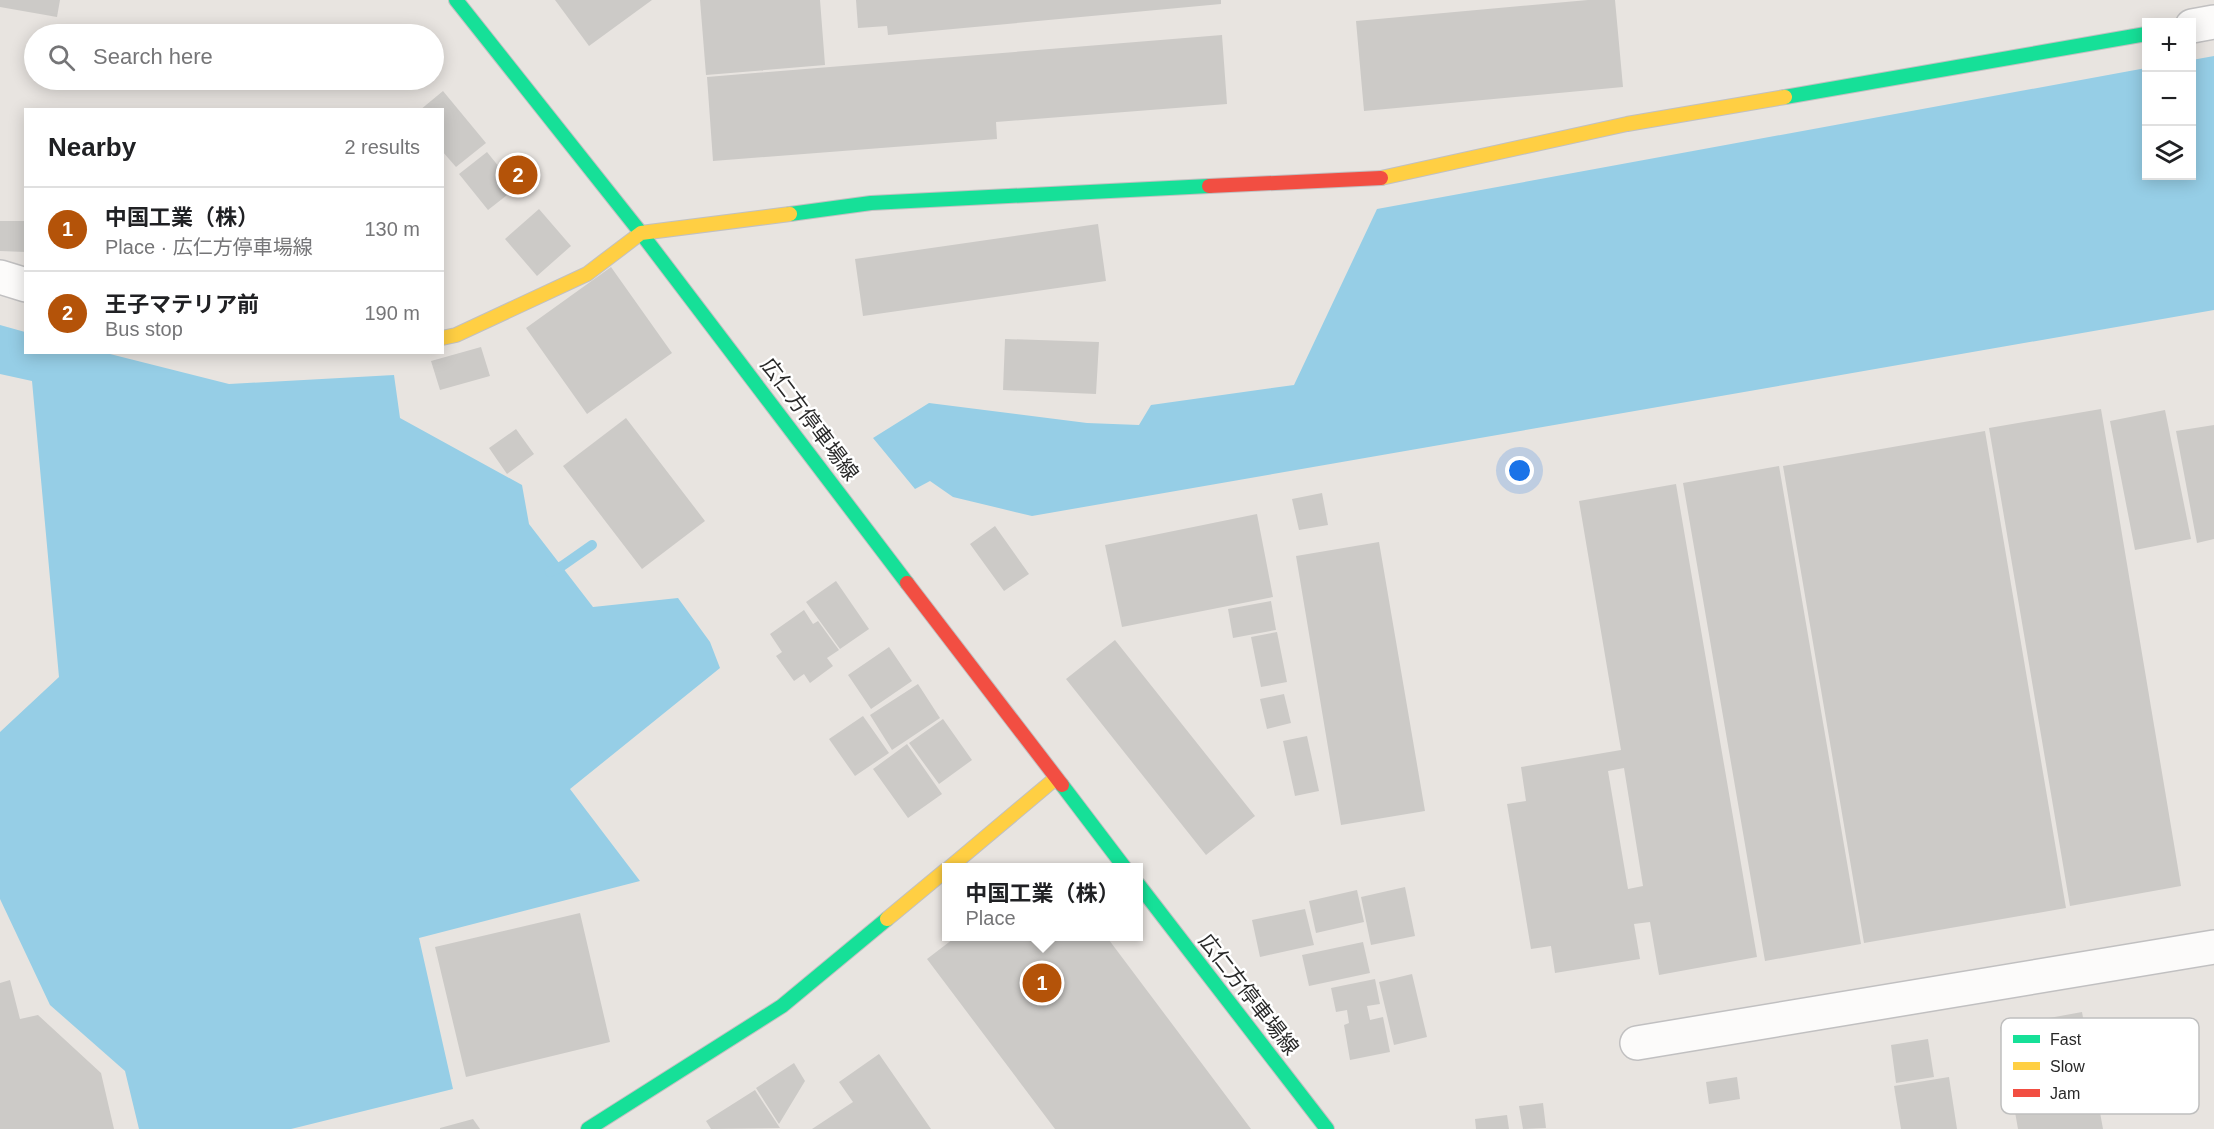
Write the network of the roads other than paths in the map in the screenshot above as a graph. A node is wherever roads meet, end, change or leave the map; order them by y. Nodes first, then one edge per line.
1 (456, 0) edge
2 (2214, 22) edge
3 (2196, 25) edge
4 (2142, 35) edge
5 (641, 233) junction
6 (0, 277) edge
7 (24, 284) edge
8 (444, 338) edge
9 (1056, 778) junction
10 (954, 863) edge
11 (1122, 863) edge
12 (942, 873) edge
13 (1143, 890) edge
14 (2214, 946) edge
15 (1637, 1043) dead end
16 (588, 1129) edge
17 (1327, 1129) edge

1 - 5 street, 広仁方停車場線
2 - 3 street
4 - 5 street
5 - 8 street
5 - 9 street, 広仁方停車場線
6 - 7 street
9 - 10 street
9 - 11 street, 広仁方停車場線
12 - 16 street
13 - 17 street, 広仁方停車場線
14 - 15 street

